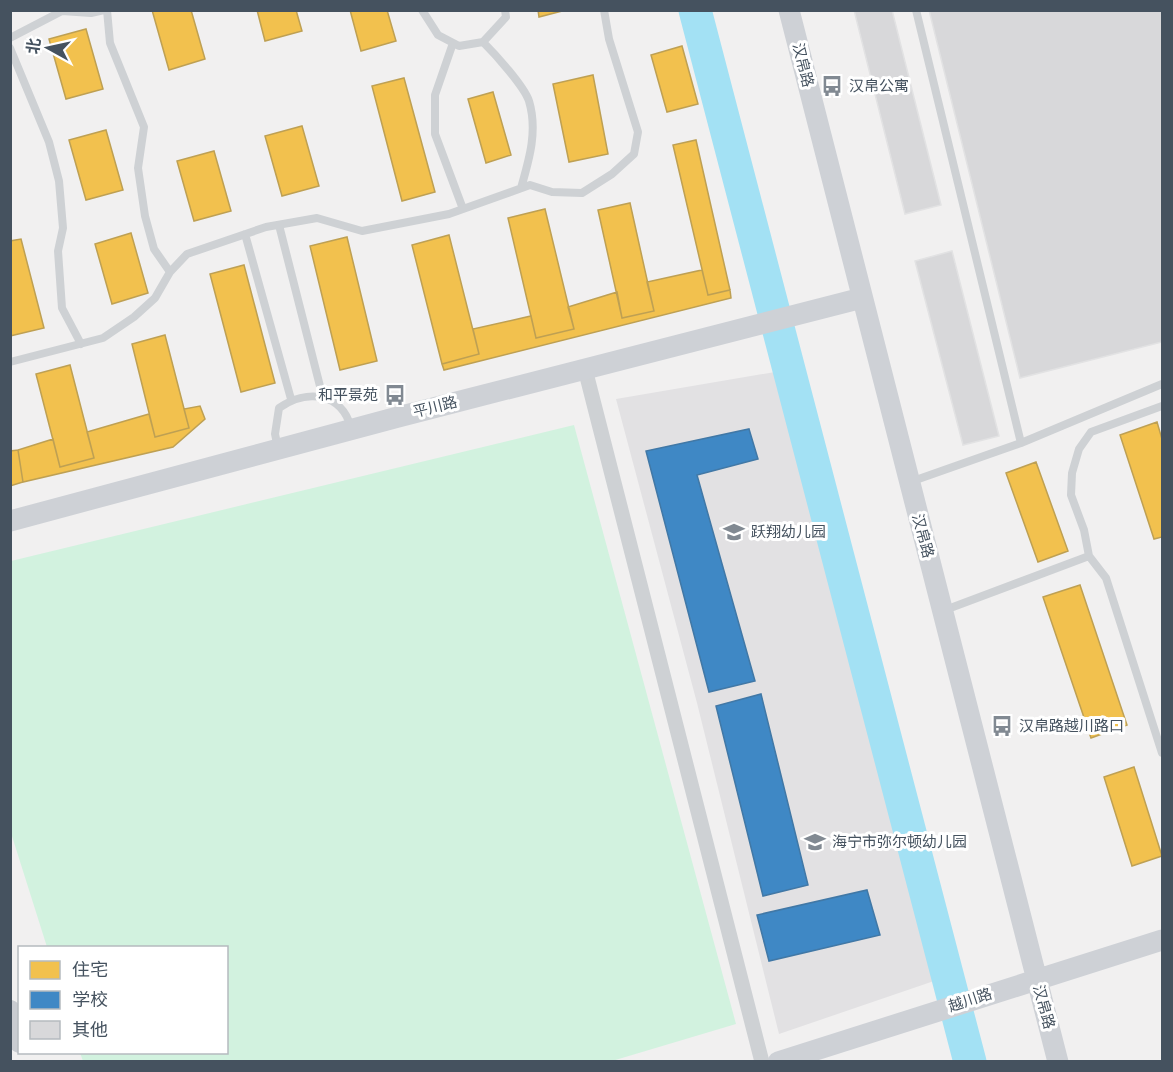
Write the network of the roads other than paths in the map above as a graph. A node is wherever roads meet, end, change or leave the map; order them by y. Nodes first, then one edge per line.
1 (106, 10) edge
2 (422, 10) edge
3 (505, 10) edge
4 (604, 10) edge
5 (789, 10) edge
6 (916, 10) edge
7 (10, 38) edge
8 (483, 42) junction
9 (453, 43) junction
10 (10, 48) edge
11 (521, 188) junction
12 (463, 209) junction
13 (279, 225) junction
14 (245, 234) junction
15 (170, 272) junction
16 (852, 301) junction
17 (81, 344) junction
18 (10, 362) edge
19 (585, 369) junction
20 (1162, 384) edge
21 (323, 398) junction
22 (291, 399) junction
23 (1162, 406) edge
24 (351, 429) junction
25 (1021, 443) junction
26 (279, 449) junction
27 (909, 482) junction
28 (10, 521) edge
29 (1089, 556) junction
30 (943, 611) junction
31 (1162, 753) edge
32 (1162, 940) edge
33 (1028, 982) junction
34 (10, 1011) edge
35 (18, 1036) edge
36 (762, 1062) edge
37 (778, 1062) edge
38 (1058, 1062) edge

1 - 7 lane
1 - 15 lane
2 - 9 lane
3 - 8 lane
4 - 11 lane
5 - 16 street, 汉帛路
6 - 25 lane
8 - 9 lane
8 - 11 lane
9 - 12 lane
10 - 17 lane
11 - 12 lane
12 - 13 lane
13 - 14 lane
13 - 21 lane
14 - 15 lane
14 - 22 lane
15 - 17 lane
16 - 19 street, 平川路
16 - 27 street, 汉帛路
17 - 18 lane
19 - 24 street, 平川路
19 - 36 street
20 - 25 lane
21 - 22 lane
21 - 24 lane
22 - 26 lane
23 - 29 lane
24 - 26 street, 平川路
25 - 27 lane
26 - 28 street, 平川路
27 - 30 street, 汉帛路
29 - 30 lane
29 - 31 lane
30 - 33 street, 汉帛路
32 - 33 street, 越川路
33 - 37 street, 越川路
33 - 38 street, 汉帛路
34 - 35 main road

